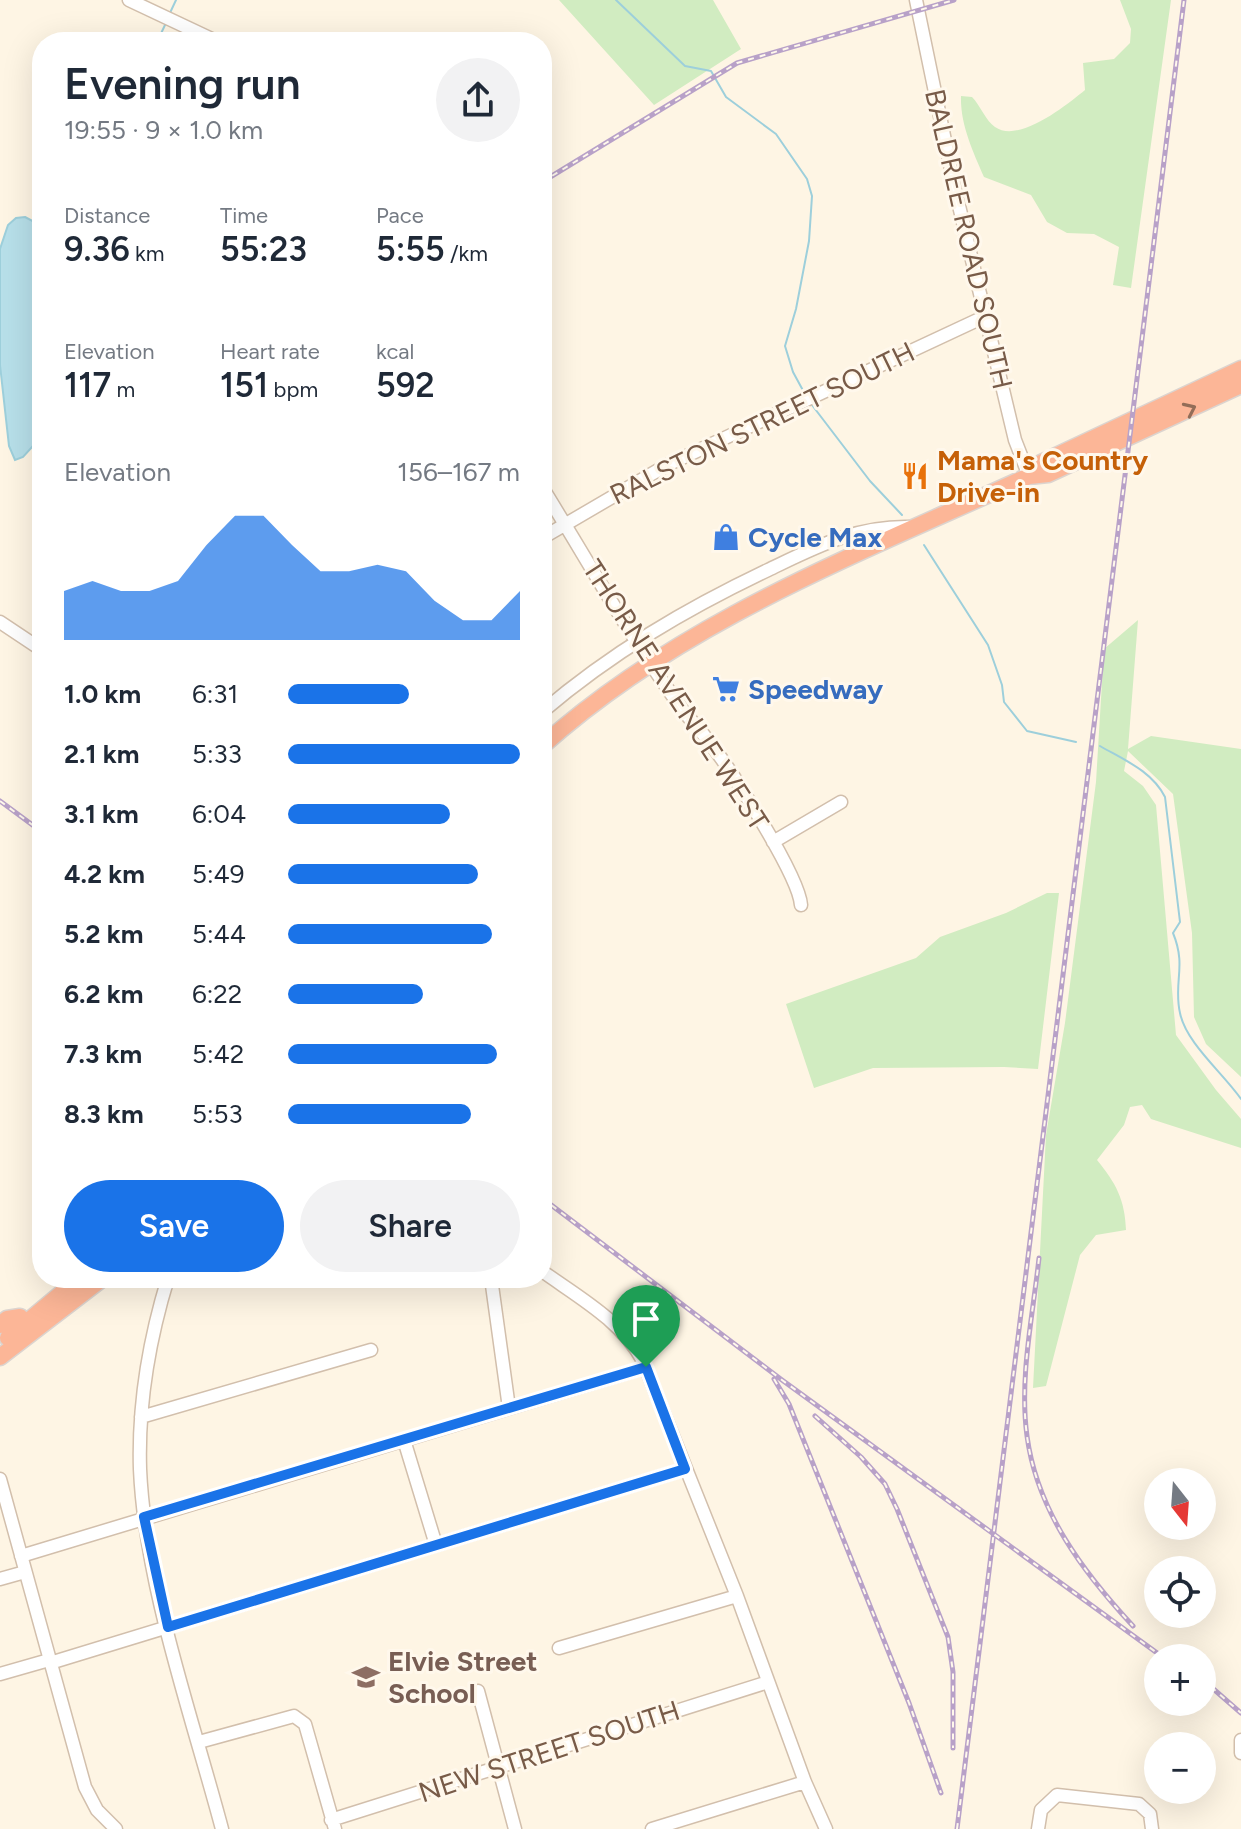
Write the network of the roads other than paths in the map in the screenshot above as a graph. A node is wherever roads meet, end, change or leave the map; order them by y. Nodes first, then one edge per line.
1 (129, 0) edge
2 (916, 0) edge
3 (197, 32) edge
4 (986, 316) junction
5 (1241, 369) edge
6 (1241, 385) edge
7 (1029, 476) junction
8 (552, 503) edge
9 (565, 524) junction
10 (918, 528) junction
11 (552, 532) edge
12 (0, 622) edge
13 (637, 639) junction
14 (32, 643) edge
15 (651, 662) junction
16 (552, 704) edge
17 (552, 738) edge
18 (841, 802) dead end
19 (773, 842) junction
20 (801, 905) dead end
21 (552, 1278) edge
22 (57, 1288) edge
23 (68, 1288) edge
24 (90, 1288) edge
25 (165, 1288) edge
26 (492, 1288) edge
27 (20, 1317) junction
28 (0, 1325) edge
29 (0, 1332) edge
30 (0, 1344) edge
31 (371, 1350) dead end
32 (0, 1357) edge
33 (646, 1367) junction
34 (509, 1408) junction
35 (141, 1417) junction
36 (404, 1440) junction
37 (685, 1469) junction
38 (0, 1479) edge
39 (144, 1517) junction
40 (436, 1545) junction
41 (21, 1556) junction
42 (25, 1572) junction
43 (0, 1579) edge
44 (737, 1596) junction
45 (168, 1627) junction
46 (559, 1648) dead end
47 (50, 1662) junction
48 (0, 1674) edge
49 (768, 1682) junction
50 (478, 1691) dead end
51 (1241, 1740) edge
52 (199, 1742) junction
53 (1241, 1753) edge
54 (499, 1765) junction
55 (805, 1782) junction
56 (333, 1825) edge
57 (116, 1829) edge
58 (222, 1829) edge
59 (515, 1829) edge
60 (652, 1829) edge
61 (826, 1829) edge
62 (1038, 1829) edge
63 (1152, 1829) edge

1 - 3 street
2 - 4 street, BALDREE ROAD SOUTH
4 - 7 street, BALDREE ROAD SOUTH
4 - 9 street, RALSTON STREET SOUTH
5 - 7 highway
7 -> 6 highway
7 - 10 highway
8 - 9 street, THORNE AVENUE WEST
9 - 11 street, RALSTON STREET SOUTH
9 - 13 street, THORNE AVENUE WEST
10 - 13 street
10 - 15 highway
12 - 14 street
13 - 15 street, THORNE AVENUE WEST
13 - 16 street
15 - 17 highway
15 - 19 street, THORNE AVENUE WEST
18 - 19 street
19 - 20 street, THORNE AVENUE WEST
21 - 33 street
22 - 27 highway
23 - 30 highway
24 - 32 highway
25 - 35 street
26 - 34 street
27 - 28 highway
27 - 29 highway
31 - 35 street
33 - 34 street
33 - 37 street
34 - 36 street
35 - 39 street
36 - 39 street
36 - 40 street
37 - 40 street
37 - 44 street
38 - 41 street
39 - 41 street
39 - 45 street
40 - 45 street
41 - 42 street
42 - 43 street
42 - 47 street
44 - 46 street
44 - 49 street
45 - 47 street
45 - 52 street
47 - 48 street
47 - 57 street
49 - 54 street, NEW STREET SOUTH
49 - 55 street
50 - 54 street
51 - 53 street
52 - 56 street
52 - 58 street
54 - 56 street, NEW STREET SOUTH
54 - 59 street
55 - 60 street
55 - 61 street
62 - 63 street

